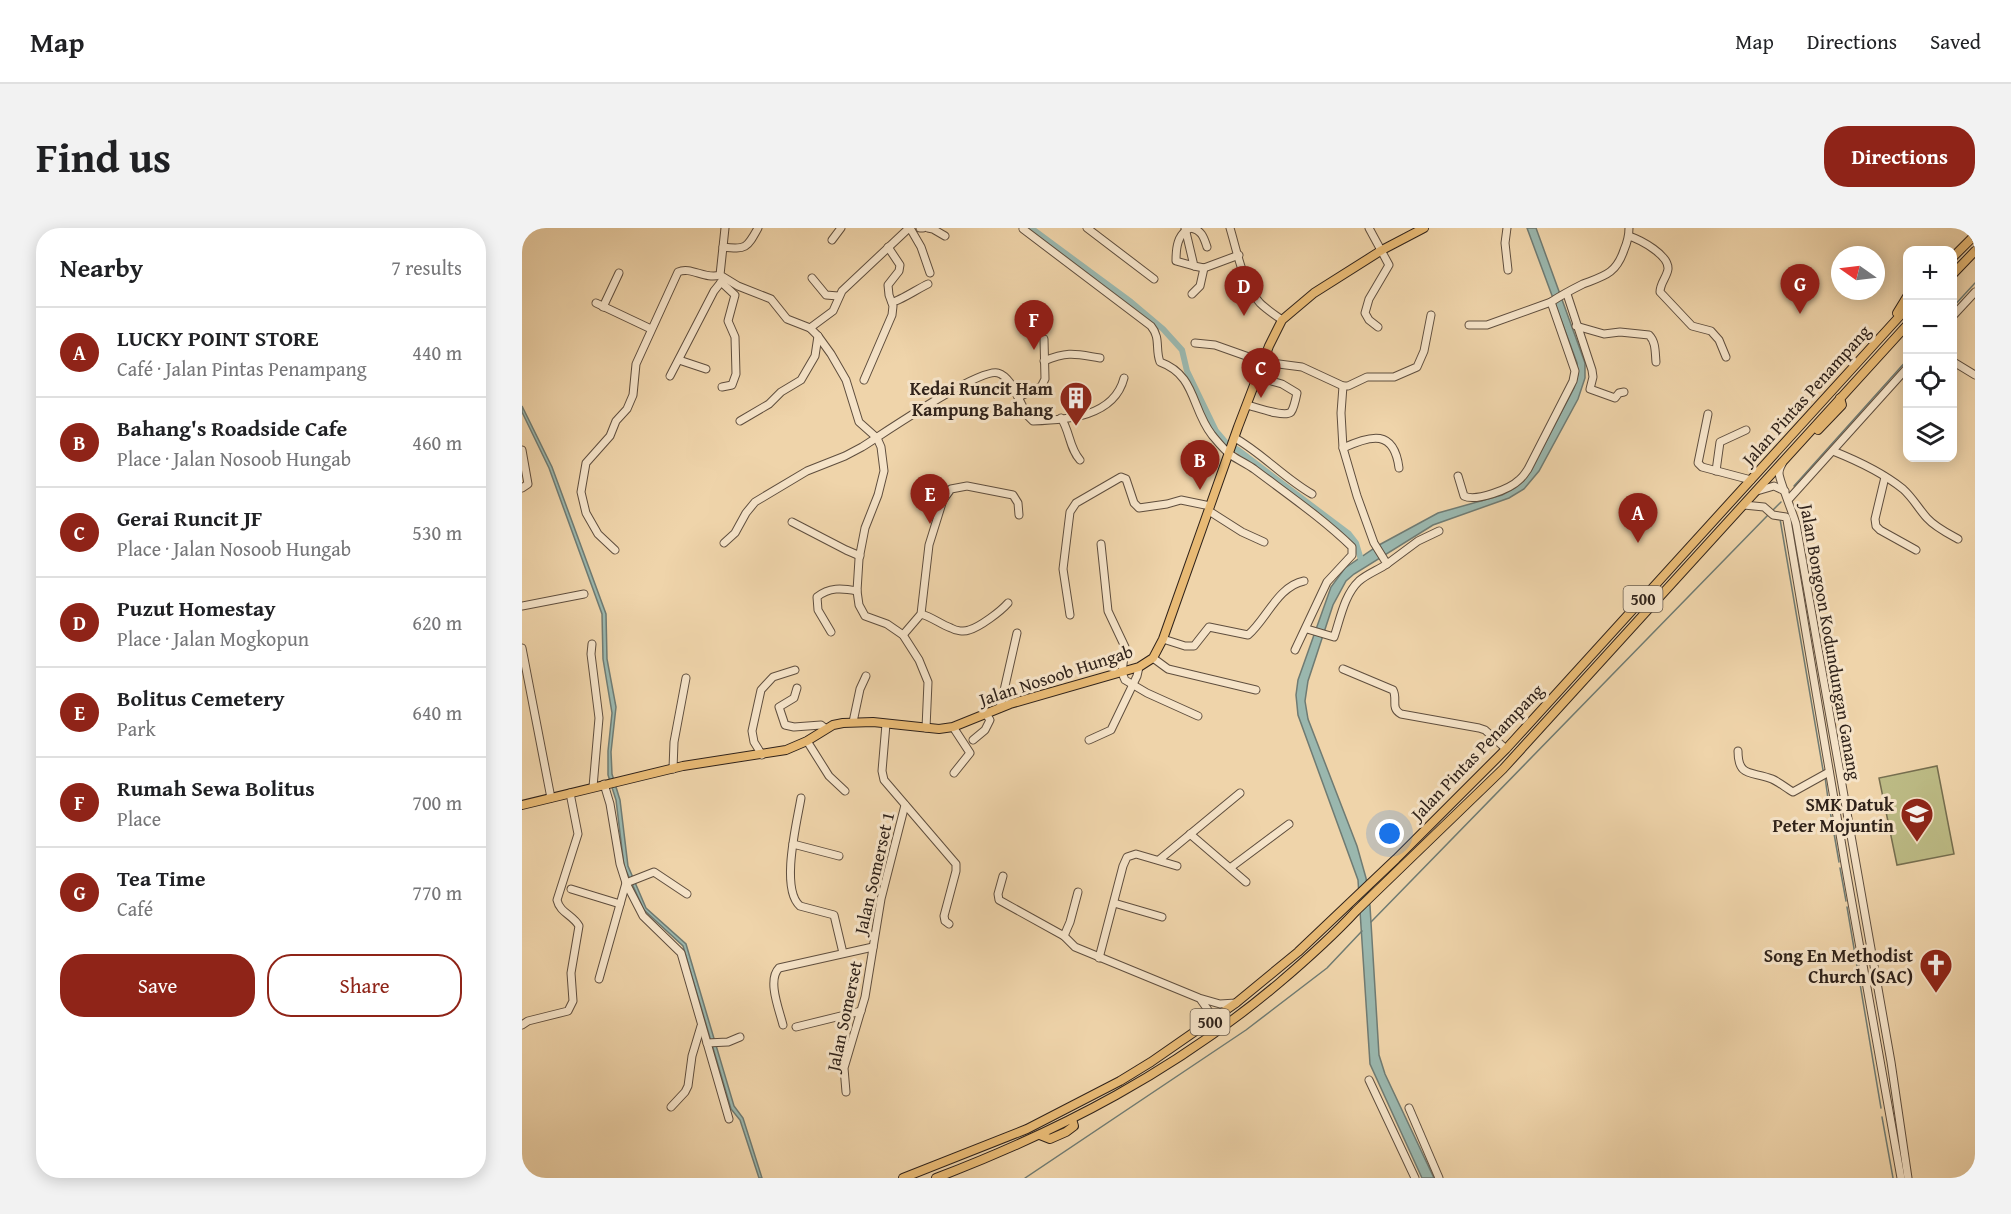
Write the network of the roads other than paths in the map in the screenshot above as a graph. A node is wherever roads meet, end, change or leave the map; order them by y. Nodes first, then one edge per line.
1 (725, 228) edge
2 (758, 228) edge
3 (841, 228) edge
4 (909, 228) edge
5 (928, 228) edge
6 (1087, 228) edge
7 (1188, 228) edge
8 (1230, 228) edge
9 (1369, 228) edge
10 (1424, 228) edge
11 (1507, 228) edge
12 (1023, 229) edge
13 (1629, 232) edge
14 (1975, 235) edge
15 (945, 236) dead end
16 (832, 240) dead end
17 (723, 247) junction
18 (888, 247) junction
19 (1207, 247) dead end
20 (1383, 250) junction
21 (1975, 251) edge
22 (1957, 253) edge
23 (1239, 255) junction
24 (1194, 266) junction
25 (1204, 268) junction
26 (1508, 270) dead end
27 (1957, 271) edge
28 (618, 273) dead end
29 (930, 273) dead end
30 (812, 278) dead end
31 (722, 279) junction
32 (1154, 279) dead end
33 (928, 284) dead end
34 (1975, 292) edge
35 (1192, 294) dead end
36 (1565, 295) junction
37 (838, 296) junction
38 (1905, 300) edge
39 (1551, 301) junction
40 (892, 302) junction
41 (596, 303) dead end
42 (603, 307) junction
43 (1957, 312) edge
44 (1903, 313) edge
45 (1431, 315) dead end
46 (1282, 320) junction
47 (1469, 325) dead end
48 (1576, 326) junction
49 (1378, 327) dead end
50 (1889, 327) junction
51 (810, 328) junction
52 (651, 329) junction
53 (1903, 329) edge
54 (818, 336) junction
55 (1044, 339) dead end
56 (1195, 343) dead end
57 (1726, 357) dead end
58 (1100, 358) dead end
59 (679, 360) junction
60 (1044, 361) junction
61 (1263, 362) junction
62 (1656, 362) dead end
63 (1957, 364) edge
64 (706, 369) dead end
65 (1903, 373) edge
66 (1975, 375) edge
67 (670, 376) dead end
68 (1257, 377) junction
69 (1124, 378) dead end
70 (864, 380) dead end
71 (1343, 386) junction
72 (722, 387) dead end
73 (1624, 392) dead end
74 (1018, 397) junction
75 (1840, 398) junction
76 (1247, 405) junction
77 (1818, 405) junction
78 (1708, 414) dead end
79 (1061, 418) junction
80 (740, 421) dead end
81 (1746, 430) dead end
82 (877, 438) junction
83 (1233, 446) junction
84 (1343, 448) junction
85 (522, 450) edge
86 (1833, 451) junction
87 (1785, 459) junction
88 (1080, 460) dead end
89 (1399, 468) dead end
90 (1716, 471) junction
91 (1458, 476) dead end
92 (1885, 477) junction
93 (1751, 480) junction
94 (522, 488) edge
95 (1756, 491) junction
96 (1785, 491) junction
97 (1312, 494) dead end
98 (1789, 499) junction
99 (1744, 505) junction
100 (1209, 509) junction
101 (1019, 515) dead end
102 (792, 522) dead end
103 (1439, 531) dead end
104 (1958, 539) dead end
105 (1264, 542) dead end
106 (724, 543) dead end
107 (1101, 544) dead end
108 (615, 550) dead end
109 (1916, 550) dead end
110 (860, 556) junction
111 (1386, 562) junction
112 (1304, 581) dead end
113 (857, 591) junction
114 (584, 594) dead end
115 (1008, 603) dead end
116 (522, 606) edge
117 (921, 614) junction
118 (1070, 615) dead end
119 (1310, 630) junction
120 (831, 632) dead end
121 (1017, 633) dead end
122 (903, 635) junction
123 (1163, 639) junction
124 (592, 644) dead end
125 (522, 648) edge
126 (1295, 650) dead end
127 (1152, 658) junction
128 (1821, 665) junction
129 (1139, 667) junction
130 (1343, 669) dead end
131 (795, 670) dead end
132 (1811, 670) junction
133 (1122, 674) junction
134 (866, 676) dead end
135 (686, 678) dead end
136 (1133, 685) junction
137 (797, 688) dead end
138 (1256, 690) dead end
139 (1000, 708) junction
140 (986, 714) junction
141 (1198, 716) dead end
142 (853, 722) junction
143 (886, 724) junction
144 (926, 728) junction
145 (953, 728) junction
146 (826, 729) junction
147 (973, 740) dead end
148 (1089, 740) dead end
149 (807, 741) junction
150 (1506, 748) junction
151 (1738, 751) dead end
152 (762, 755) junction
153 (1836, 756) junction
154 (1828, 759) junction
155 (674, 769) junction
156 (1829, 772) junction
157 (954, 773) dead end
158 (609, 783) junction
159 (593, 787) junction
160 (845, 790) dead end
161 (570, 793) junction
162 (1240, 793) dead end
163 (551, 798) junction
164 (801, 798) dead end
165 (522, 805) edge
166 (905, 805) junction
167 (1289, 824) dead end
168 (1190, 834) junction
169 (793, 844) junction
170 (839, 856) dead end
171 (1159, 860) junction
172 (1177, 866) dead end
173 (1230, 868) junction
174 (1003, 876) dead end
175 (630, 880) junction
176 (1246, 882) dead end
177 (571, 889) dead end
178 (1078, 892) dead end
179 (687, 894) dead end
180 (1114, 903) junction
181 (620, 904) junction
182 (1162, 917) dead end
183 (949, 924) dead end
184 (1064, 936) junction
185 (873, 947) junction
186 (843, 953) junction
187 (1099, 958) junction
188 (599, 979) dead end
189 (1199, 998) junction
190 (1236, 1003) junction
191 (861, 1011) junction
192 (701, 1024) junction
193 (1207, 1024) junction
194 (522, 1025) edge
195 (783, 1025) dead end
196 (796, 1027) dead end
197 (1218, 1032) junction
198 (740, 1037) dead end
199 (707, 1043) junction
200 (1178, 1044) junction
201 (1369, 1080) dead end
202 (846, 1092) dead end
203 (671, 1107) dead end
204 (1409, 1108) dead end
205 (729, 1119) dead end
206 (1048, 1119) junction
207 (1072, 1119) junction
208 (903, 1178) edge
209 (936, 1178) edge
210 (1415, 1178) edge
211 (1439, 1178) edge
212 (1901, 1178) edge
213 (1908, 1178) edge

1 - 17 street
2 - 17 street
3 - 16 street
4 - 18 street
4 - 29 street
5 - 15 street
6 - 32 street
7 - 19 street
7 - 24 street
7 - 24 street
8 - 23 street
9 - 20 street
10 - 20 main road, Jalan Nosoob Hungab
11 - 26 street
12 - 83 street
13 - 36 street
13 - 57 street
14 - 22 main road
17 - 31 street
18 - 37 street
18 - 40 street
20 - 46 main road, Jalan Nosoob Hungab
20 - 49 street
21 - 27 main road
23 - 25 street
23 - 46 street
24 - 25 street
25 - 35 street
28 - 42 street
30 - 37 street
31 - 51 street
31 - 52 street
31 - 59 street
31 - 72 street
33 - 40 street
34 - 43 street
36 - 39 street
36 - 48 street
37 - 51 street
38 - 50 main road
39 - 47 street
39 - 91 street
40 - 70 street
41 - 42 street
42 - 52 street
44 - 50 main road, Jalan Pintas Penampang / 500
45 - 71 street
46 - 61 main road, Jalan Nosoob Hungab
48 - 62 street
48 - 73 street
50 - 77 main road, Jalan Pintas Penampang / 500
51 - 54 street
52 - 108 street
53 - 75 main road, Jalan Pintas Penampang / 500
54 - 80 street
54 - 82 street
55 - 60 street
56 - 61 street
58 - 60 street
59 - 64 street
59 - 67 street
60 - 74 street
61 - 68 main road, Jalan Nosoob Hungab
61 - 71 street
63 - 66 street
65 - 86 street, Jalan Bongoon Kodundungan Ganang
68 - 76 main road, Jalan Nosoob Hungab
68 - 76 street
69 - 79 street
71 - 84 street
74 - 79 street
74 - 82 street
75 - 77 main road
75 - 87 main road, Jalan Pintas Penampang / 500
76 - 83 main road, Jalan Nosoob Hungab
77 - 93 main road, Jalan Pintas Penampang / 500
78 - 90 street
79 - 88 street
81 - 90 street
82 - 106 street
82 - 110 street
83 - 97 street
83 - 100 main road, Jalan Nosoob Hungab
83 - 119 street
84 - 89 street
84 - 111 street
85 - 94 street
86 - 92 street
86 - 98 street, Jalan Bongoon Kodundungan Ganang
87 - 95 main road, Jalan Pintas Penampang / 500
87 - 96 street
90 - 93 street
92 - 104 street
92 - 109 street
93 - 150 main road, Jalan Pintas Penampang / 500
95 - 96 street
95 - 99 main road, Jalan Pintas Penampang / 500
96 - 98 street
98 - 128 street, Jalan Bongoon Kodundungan Ganang
99 - 132 street
99 - 197 main road, Jalan Pintas Penampang / 500
100 - 105 street
100 - 118 street
100 - 123 main road, Jalan Nosoob Hungab
101 - 117 street
102 - 110 street
103 - 111 street
107 - 133 street
110 - 113 street
111 - 119 street
112 - 123 street
113 - 120 street
113 - 122 street
114 - 116 street
115 - 117 street
117 - 122 street
119 - 126 street
121 - 139 street
122 - 144 street
123 - 127 main road, Jalan Nosoob Hungab
124 - 159 street
125 - 163 street
127 - 129 main road, Jalan Nosoob Hungab
127 - 138 street
128 - 132 street
128 - 153 street, Jalan Bongoon Kodundungan Ganang
129 - 133 main road, Jalan Nosoob Hungab
129 - 136 street
130 - 150 street
131 - 152 street
132 - 154 street
133 - 136 street
133 - 139 main road, Jalan Nosoob Hungab
134 - 142 street
135 - 155 street
136 - 141 street
136 - 148 street
137 - 146 street
139 - 140 main road, Jalan Nosoob Hungab
140 - 145 main road, Jalan Nosoob Hungab
140 - 147 street
142 - 143 main road, Jalan Nosoob Hungab
142 - 146 main road, Jalan Nosoob Hungab
143 - 144 main road, Jalan Nosoob Hungab
143 - 166 street, Jalan Somerset 1
144 - 145 main road, Jalan Nosoob Hungab
145 - 157 street
146 - 149 main road, Jalan Nosoob Hungab
149 - 152 main road, Jalan Nosoob Hungab
149 - 160 street
150 - 190 main road, Jalan Pintas Penampang / 500
151 - 156 street
152 - 155 main road, Jalan Nosoob Hungab
153 - 154 street
153 - 213 street, Jalan Bongoon Kodundungan Ganang
154 - 156 street
155 - 158 main road, Jalan Nosoob Hungab
156 - 212 street
158 - 159 main road, Jalan Nosoob Hungab
158 - 175 street
159 - 161 main road, Jalan Nosoob Hungab
161 - 163 main road, Jalan Nosoob Hungab
161 - 194 street
162 - 168 street
163 - 165 main road, Jalan Nosoob Hungab
164 - 169 street
166 - 183 street, Jalan Somerset 1
166 - 185 street, Jalan Somerset 1
167 - 173 street
168 - 171 street
168 - 173 street
169 - 170 street
169 - 186 street
171 - 172 street
171 - 180 street
173 - 176 street
174 - 184 street
175 - 179 street
175 - 181 street
175 - 192 street
177 - 181 street
178 - 184 street
180 - 182 street
180 - 187 street
181 - 188 street
184 - 187 street
185 - 186 street
185 - 191 street, Jalan Somerset
186 - 195 street
187 - 189 street
189 - 190 street
189 - 193 street
190 - 193 main road, Jalan Pintas Penampang / 500
191 - 196 street
191 - 202 street, Jalan Somerset
192 - 199 street
192 - 203 street
193 - 200 main road, Jalan Pintas Penampang / 500
197 - 200 main road
197 - 207 main road, Jalan Pintas Penampang / 500
198 - 199 street
199 - 205 street
200 - 206 main road, Jalan Pintas Penampang / 500
201 - 210 street
204 - 211 street
206 - 207 main road
206 - 208 main road, Jalan Pintas Penampang / 500
207 - 209 main road, Jalan Pintas Penampang / 500

